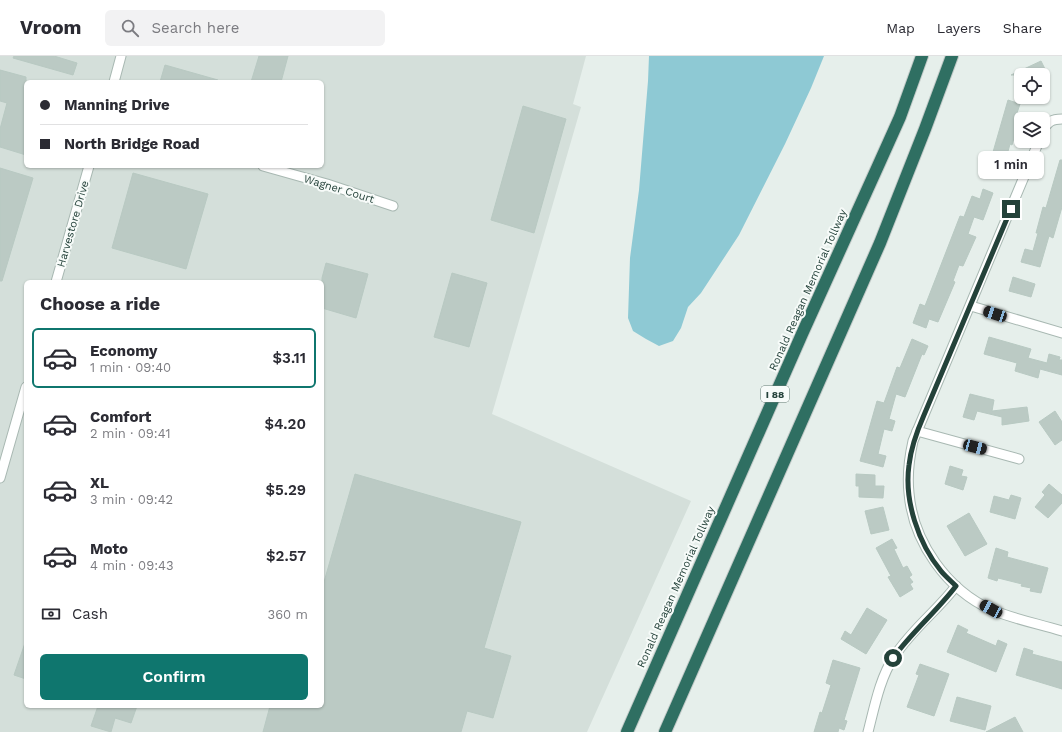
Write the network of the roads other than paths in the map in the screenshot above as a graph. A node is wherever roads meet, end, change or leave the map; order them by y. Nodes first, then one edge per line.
1 (121, 56) edge
2 (922, 56) edge
3 (952, 56) edge
4 (115, 80) edge
5 (1062, 119) edge
6 (1050, 122) edge
7 (1036, 148) edge
8 (88, 168) edge
9 (270, 168) edge
10 (393, 206) dead end
11 (57, 280) edge
12 (970, 306) junction
13 (1062, 333) edge
14 (24, 394) edge
15 (917, 431) junction
16 (1019, 459) dead end
17 (0, 478) edge
18 (956, 586) junction
19 (1062, 631) edge
20 (627, 732) edge
21 (665, 732) edge
22 (868, 732) edge

1 - 4 street
2 - 20 highway, Ronald Reagan Memorial Tollway / I 88
3 - 21 highway
5 - 6 street
7 - 12 street
8 - 11 street, Harvestore Drive
9 - 10 street, Wagner Court
12 - 13 street
12 - 15 street
14 - 17 street
15 - 16 street
15 - 18 street
18 - 19 street
18 - 22 street

